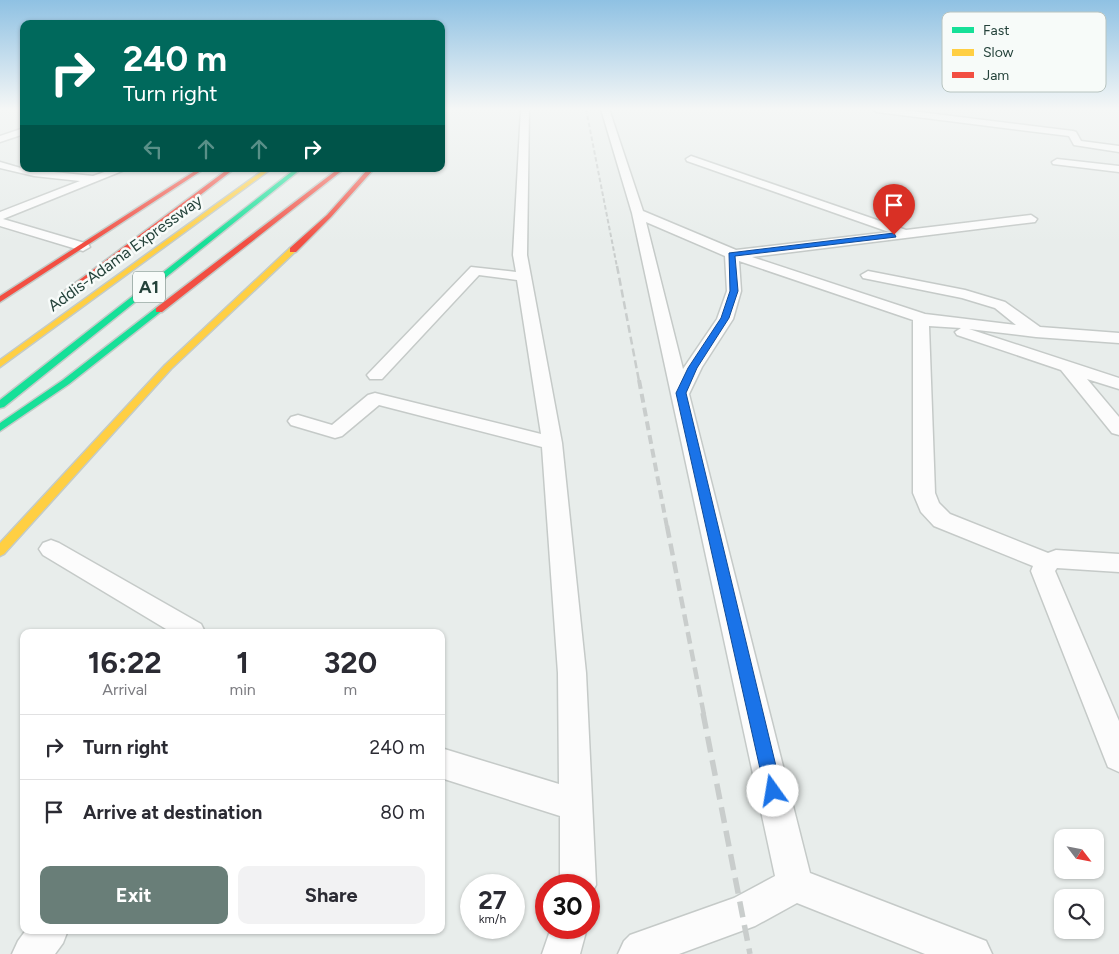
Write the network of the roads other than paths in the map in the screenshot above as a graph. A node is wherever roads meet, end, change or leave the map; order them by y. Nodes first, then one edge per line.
1 (523, 154) edge
2 (619, 154) edge
3 (14, 158) dead end
4 (692, 159) dead end
5 (1057, 162) dead end
6 (0, 164) edge
7 (20, 169) edge
8 (1119, 169) edge
9 (30, 172) edge
10 (114, 172) edge
11 (196, 172) edge
12 (227, 172) edge
13 (264, 172) edge
14 (294, 172) edge
15 (337, 172) edge
16 (368, 172) edge
17 (94, 180) junction
18 (638, 213) junction
19 (0, 216) edge
20 (1030, 219) dead end
21 (0, 222) edge
22 (908, 234) junction
23 (84, 247) junction
24 (732, 255) junction
25 (868, 275) dead end
26 (524, 277) junction
27 (0, 300) edge
28 (53, 304) dead end
29 (921, 318) junction
30 (1036, 332) junction
31 (1119, 338) edge
32 (0, 364) edge
33 (1069, 369) junction
34 (376, 375) dead end
35 (1119, 384) edge
36 (681, 393) junction
37 (0, 405) edge
38 (298, 421) dead end
39 (0, 428) edge
40 (1119, 429) edge
41 (552, 443) junction
42 (52, 549) dead end
43 (0, 551) edge
44 (1047, 562) junction
45 (1119, 564) edge
46 (187, 629) edge
47 (1119, 757) edge
48 (445, 763) edge
49 (576, 805) junction
50 (578, 874) edge
51 (795, 885) junction
52 (47, 934) edge
53 (566, 939) edge
54 (31, 954) edge
55 (561, 954) edge
56 (637, 954) edge
57 (973, 954) edge

1 - 26 street
2 - 18 street
3 - 6 street
4 - 22 street
5 - 8 street
6 - 7 street
9 - 17 street
10 - 17 street
11 - 23 main road
12 - 28 main road
13 - 32 main road, Addis-Adama Expressway / A1
14 - 37 main road, Addis-Adama Expressway / A1
15 - 39 main road
16 - 43 main road
17 - 19 street
18 - 24 street
18 - 36 street
20 - 22 street
21 - 23 street
22 - 24 street
23 - 27 main road
24 - 29 street
24 - 36 street
25 - 30 street
26 - 34 street
26 - 41 street
29 - 30 street
29 - 33 street
29 - 44 street
30 - 31 street
30 - 33 street
33 - 35 street
33 - 40 street
36 - 51 street
38 - 41 street
41 - 49 street
42 - 46 street
44 - 45 street
44 - 47 street
48 - 49 street
49 - 50 street
51 - 56 street
51 - 57 street
52 - 54 street
53 - 55 street

